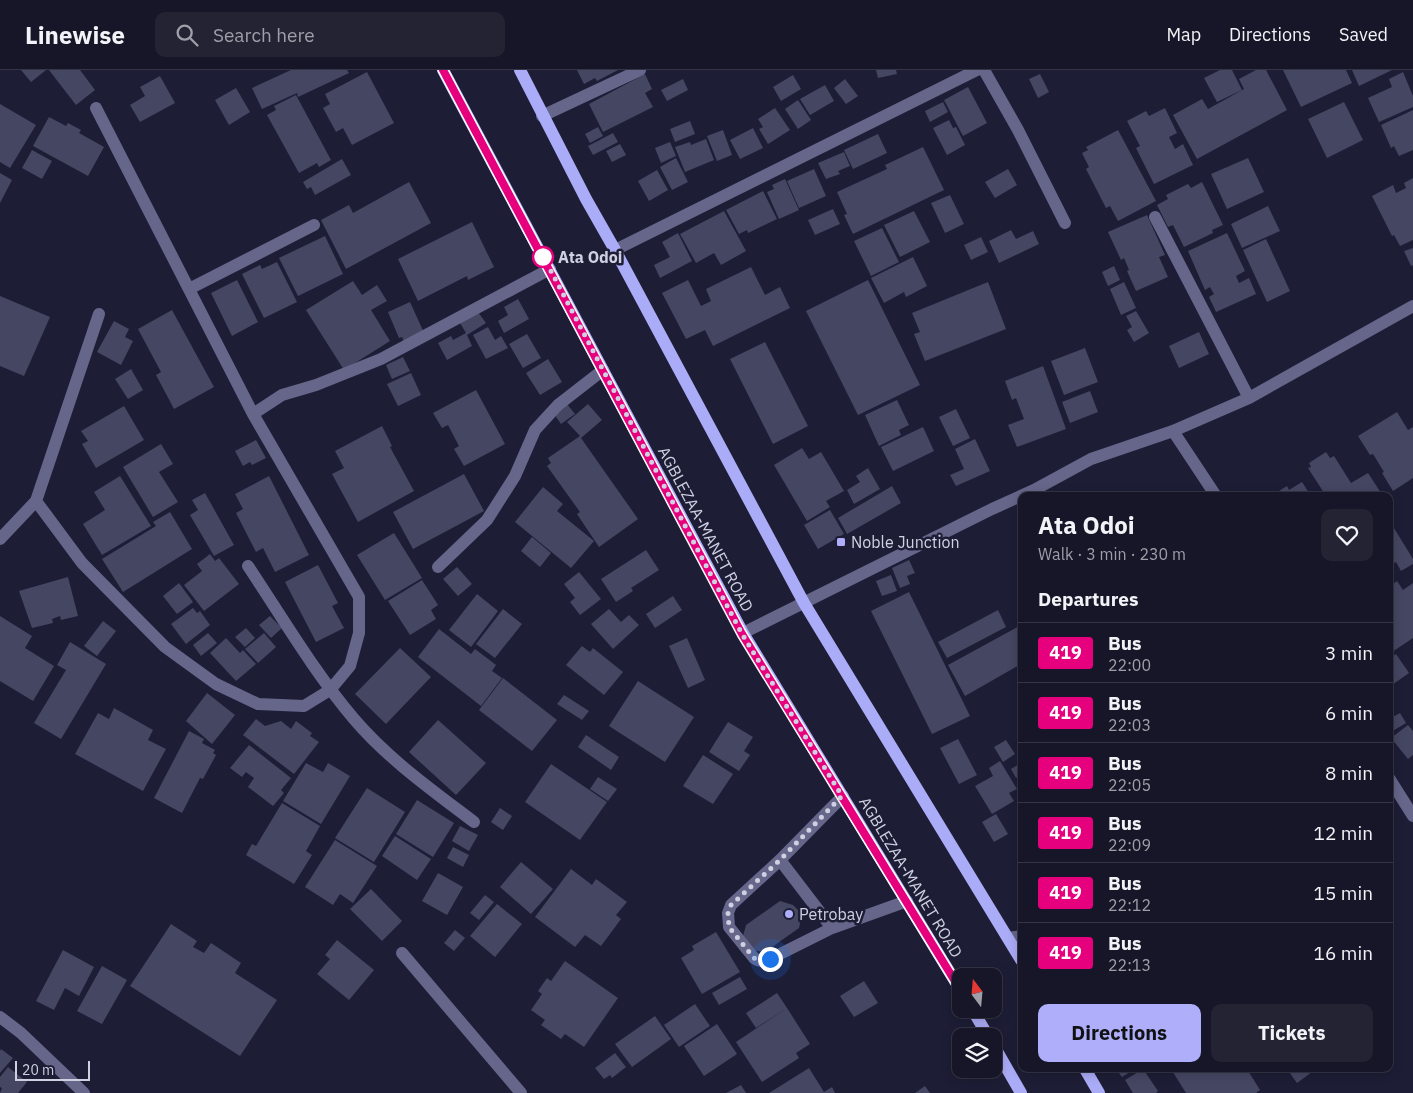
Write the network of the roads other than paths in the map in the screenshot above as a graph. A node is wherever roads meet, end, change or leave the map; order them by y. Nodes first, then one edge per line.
1 (443, 70) edge
2 (520, 70) edge
3 (640, 70) edge
4 (977, 70) edge
5 (984, 70) edge
6 (96, 108) dead end
7 (542, 116) junction
8 (1155, 217) dead end
9 (1065, 223) dead end
10 (314, 225) dead end
11 (615, 250) junction
12 (550, 269) junction
13 (188, 289) junction
14 (1413, 306) edge
15 (100, 314) dead end
16 (603, 370) junction
17 (1248, 398) junction
18 (253, 414) junction
19 (1173, 431) junction
20 (1030, 492) edge
21 (1213, 492) edge
22 (1018, 497) edge
23 (36, 501) junction
24 (0, 539) edge
25 (248, 566) dead end
26 (438, 567) dead end
27 (804, 603) junction
28 (742, 634) junction
29 (330, 690) junction
30 (1393, 782) edge
31 (842, 796) junction
32 (1407, 798) edge
33 (1413, 816) edge
34 (474, 822) dead end
35 (780, 860) junction
36 (906, 901) junction
37 (832, 928) junction
38 (1018, 936) edge
39 (1008, 938) junction
40 (402, 953) dead end
41 (1018, 955) edge
42 (952, 976) edge
43 (0, 1017) edge
44 (1002, 1060) edge
45 (1087, 1072) edge
46 (84, 1093) edge
47 (521, 1093) edge
48 (1021, 1093) edge
49 (1099, 1093) edge

1 - 12 main road, AGBLEZAA-MANET ROAD
2 - 7 main road
3 - 7 street
4 - 11 street
5 - 9 street
6 - 13 street
7 - 11 main road
8 - 17 street
10 - 13 street
11 - 27 main road
12 - 16 main road, AGBLEZAA-MANET ROAD
12 - 18 street
13 - 18 street
14 - 17 street
15 - 23 street
16 - 26 street
16 - 28 main road, AGBLEZAA-MANET ROAD
17 - 19 street
18 - 29 street
19 - 20 street
19 - 21 street
22 - 27 street
23 - 24 street
23 - 29 street
25 - 29 street
27 - 28 street
27 - 39 main road
28 - 31 main road, AGBLEZAA-MANET ROAD
29 - 34 street
30 - 32 street
31 - 35 street
31 - 36 main road, AGBLEZAA-MANET ROAD
32 - 33 street
35 - 37 street
35 - 37 street
36 - 37 street
36 - 42 main road, AGBLEZAA-MANET ROAD
38 - 39 street
39 - 41 main road
40 - 47 street
43 - 46 street
44 - 48 main road
45 - 49 main road

